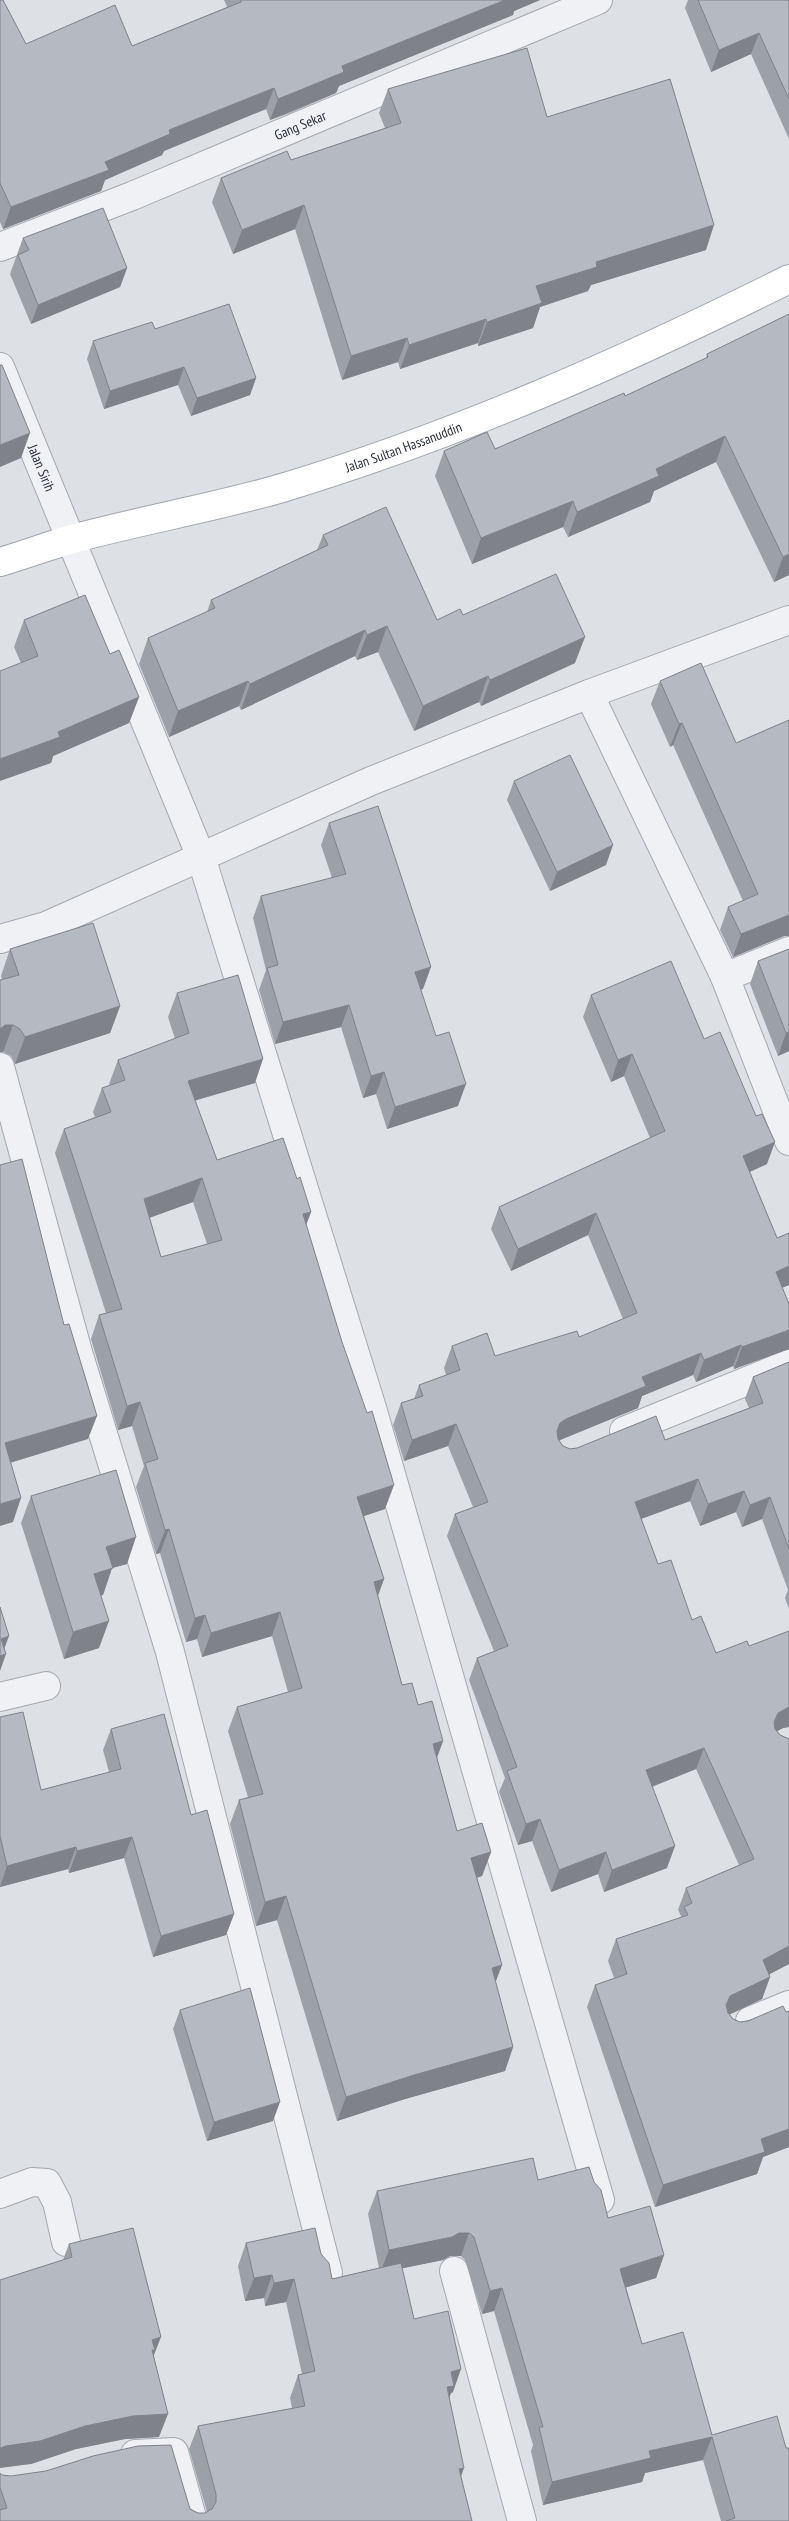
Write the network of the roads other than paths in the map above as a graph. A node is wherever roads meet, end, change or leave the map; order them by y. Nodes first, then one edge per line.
1 (598, 0) edge
2 (0, 247) edge
3 (789, 279) edge
4 (0, 368) edge
5 (72, 539) junction
6 (0, 562) edge
7 (789, 620) edge
8 (589, 694) junction
9 (201, 857) junction
10 (0, 939) edge
11 (789, 950) edge
12 (724, 977) junction
13 (0, 1067) edge
14 (789, 1142) edge
15 (789, 1364) edge
16 (600, 1440) edge
17 (46, 1686) dead end
18 (0, 1697) edge
19 (789, 2005) edge
20 (734, 2028) edge
21 (0, 2194) edge
22 (600, 2200) edge
23 (66, 2242) dead end
24 (454, 2271) dead end
25 (328, 2273) edge
26 (114, 2458) edge
27 (193, 2521) edge
28 (522, 2521) edge

1 - 2 street, Gang Sekar
3 - 5 main road, Jalan Sultan Hassanuddin
4 - 5 street, Jalan Sirih
5 - 6 main road, Jalan Sultan Hassanuddin
5 - 9 street, Jalan Sirih
7 - 8 street
8 - 9 street
8 - 12 street
9 - 10 street
9 - 22 street, Jalan Sirih
11 - 12 street
12 - 14 street
13 - 25 street
15 - 16 street
17 - 18 street
19 - 20 street
21 - 23 street
24 - 28 street
26 - 27 street

